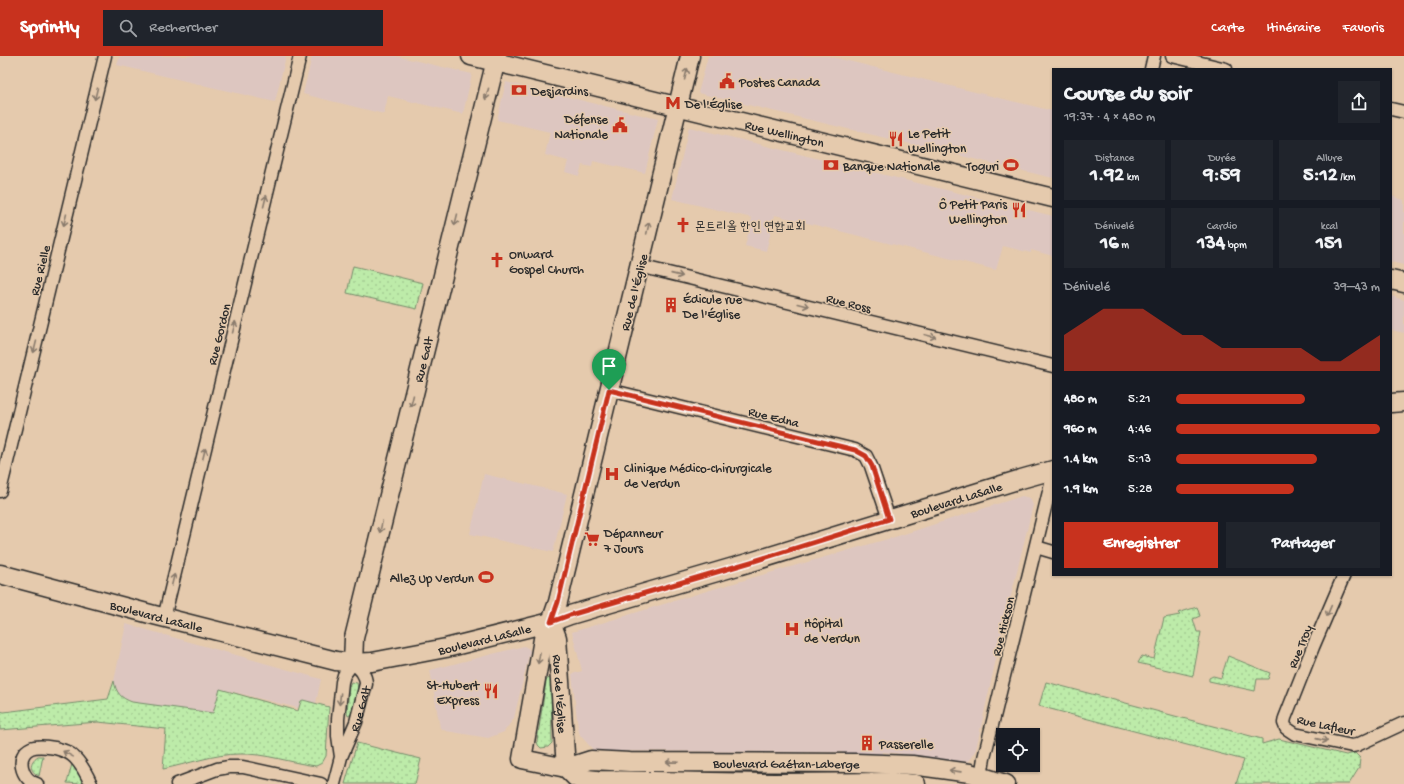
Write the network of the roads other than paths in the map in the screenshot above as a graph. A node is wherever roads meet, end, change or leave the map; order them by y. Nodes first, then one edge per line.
1 (105, 56) edge
2 (300, 56) edge
3 (471, 56) edge
4 (690, 56) edge
5 (1154, 56) edge
6 (1172, 56) edge
7 (496, 59) edge
8 (1151, 68) edge
9 (1222, 68) edge
10 (678, 107) junction
11 (1392, 109) edge
12 (1404, 112) edge
13 (1052, 198) edge
14 (639, 266) junction
15 (1392, 280) edge
16 (1404, 283) edge
17 (1052, 366) edge
18 (609, 390) junction
19 (1404, 402) edge
20 (1392, 403) edge
21 (1052, 470) edge
22 (1052, 479) edge
23 (0, 491) edge
24 (889, 519) junction
25 (1036, 547) junction
26 (1052, 552) edge
27 (0, 574) edge
28 (1344, 576) edge
29 (164, 618) junction
30 (551, 622) junction
31 (353, 663) junction
32 (1404, 723) edge
33 (1286, 728) joint
34 (341, 757) junction
35 (522, 759) joint
36 (630, 762) junction
37 (697, 763) junction
38 (924, 766) junction
39 (566, 768) junction
40 (980, 780) edge
41 (632, 781) junction
42 (696, 781) junction
43 (38, 784) edge
44 (91, 784) edge
45 (177, 784) edge
46 (321, 784) edge
47 (334, 784) edge
48 (916, 784) edge
49 (923, 784) edge
50 (1006, 784) edge

1 -> 23 street, Rue Rielle
29 -> 2 street, Rue Gordon
3 - 7 main road, Rue Wellington
10 -> 4 main road, Rue de l'Église
5 - 8 street
6 - 9 street
7 - 10 main road, Rue Wellington
7 -> 31 main road, Rue Galt
10 - 13 main road, Rue Wellington
14 -> 10 main road, Rue de l'Église
11 - 12 street
14 -> 17 street, Rue Ross
14 - 18 main road, Rue de l'Église
15 - 16 main road
18 - 24 street, Rue Edna
18 - 30 main road, Rue de l'Église
19 - 20 main road
21 - 24 main road, Boulevard LaSalle
22 - 25 street, Rue Hickson
24 - 30 main road, Boulevard LaSalle
25 - 26 street
25 - 40 street, Rue Hickson
27 - 29 main road, Boulevard LaSalle
28 -> 33 street, Rue Troy
29 - 31 main road, Boulevard LaSalle
30 - 31 main road, Boulevard LaSalle
30 -> 35 main road, Rue de l'Église
30 - 39 main road, Rue de l'Église
31 -> 34 street, Rue Galt
31 - 34 street, Rue Galt
33 -> 32 street, Rue Lafleur
34 - 47 street, Rue Galt
35 - 39 main road, Boulevard Gaétan-Laberge
37 -> 36 main road, Boulevard Gaétan-Laberge
36 - 39 main road, Boulevard Gaétan-Laberge
36 - 41 main road
37 - 38 main road, Boulevard Gaétan-Laberge
37 - 42 main road
40 -> 38 main road, Boulevard Gaétan-Laberge
38 - 49 main road
39 - 41 main road, Boulevard Gaétan-Laberge
40 - 50 main road, Boulevard Gaétan-Laberge
41 - 42 main road, Boulevard Gaétan-Laberge
42 - 48 main road, Boulevard Gaétan-Laberge
44 -> 43 street
45 - 46 street

